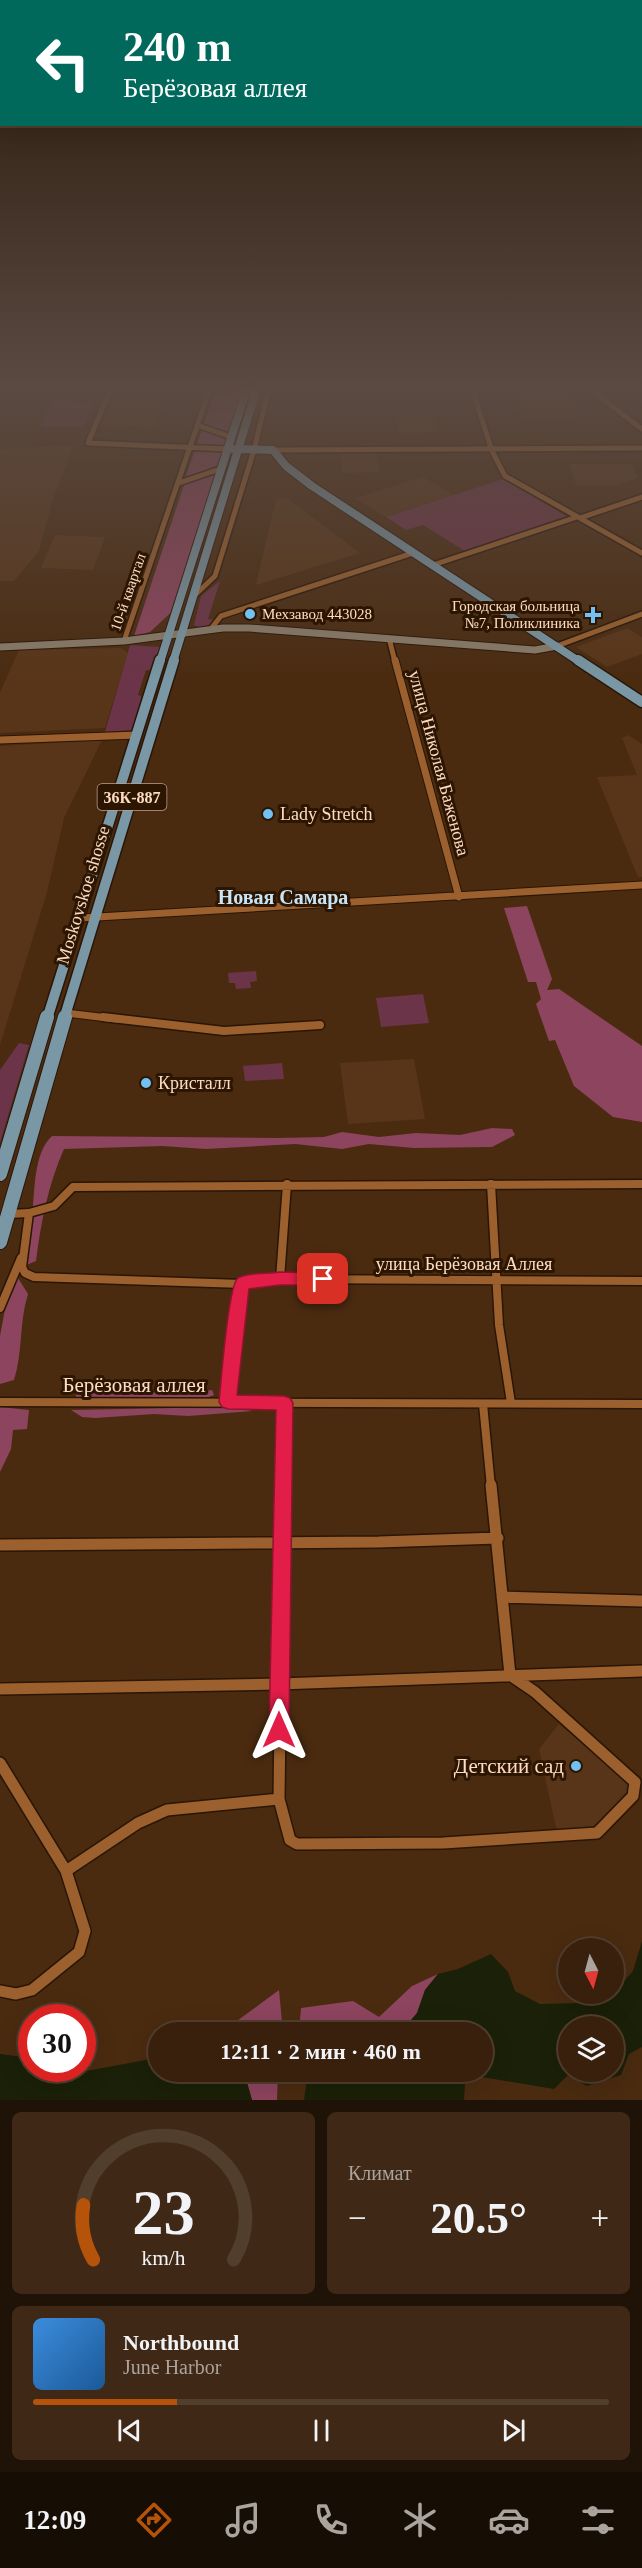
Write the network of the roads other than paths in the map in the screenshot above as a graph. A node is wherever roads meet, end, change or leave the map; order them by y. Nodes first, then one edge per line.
1 (178, 486) edge
2 (215, 486) edge
3 (228, 486) edge
4 (241, 486) edge
5 (313, 486) edge
6 (523, 486) edge
7 (642, 497) edge
8 (578, 517) junction
9 (413, 553) junction
10 (642, 553) edge
11 (433, 566) junction
12 (194, 596) junction
13 (642, 614) edge
14 (210, 630) junction
15 (182, 634) junction
16 (169, 636) junction
17 (389, 638) junction
18 (124, 641) junction
19 (557, 646) junction
20 (0, 647) edge
21 (642, 702) edge
22 (137, 735) junction
23 (0, 740) edge
24 (642, 885) edge
25 (459, 897) junction
26 (80, 918) junction
27 (96, 919) junction
28 (66, 1013) junction
29 (320, 1025) dead end
30 (0, 1174) edge
31 (287, 1184) junction
32 (491, 1184) junction
33 (642, 1184) edge
34 (7, 1199) edge
35 (29, 1213) junction
36 (9, 1214) junction
37 (1, 1237) edge
38 (25, 1248) junction
39 (280, 1279) junction
40 (496, 1280) junction
41 (642, 1281) edge
42 (242, 1284) junction
43 (0, 1308) edge
44 (0, 1401) edge
45 (228, 1402) junction
46 (284, 1403) junction
47 (511, 1403) junction
48 (483, 1404) junction
49 (642, 1404) edge
50 (498, 1538) junction
51 (282, 1542) junction
52 (0, 1545) edge
53 (502, 1597) junction
54 (642, 1601) edge
55 (642, 1671) edge
56 (510, 1675) junction
57 (279, 1684) junction
58 (0, 1689) edge
59 (0, 1763) edge
60 (279, 1799) junction
61 (66, 1871) junction
62 (0, 1991) edge

1 - 18 street, 10-й квартал
2 - 16 main road, Moskovskoe shosse / 36К-887
3 - 12 main road, Moskovskoe shosse / 36К-887
4 - 12 street
5 - 9 main road
6 - 8 street
7 - 8 street
8 - 10 street
8 - 11 street
9 - 11 main road
9 - 14 street
11 - 19 main road
12 - 15 main road, Moskovskoe shosse / 36К-887
13 - 19 street
14 - 15 street
14 - 17 street
15 - 16 street
15 - 27 main road, Moskovskoe shosse / 36К-887
16 - 18 street
16 - 22 main road, Moskovskoe shosse / 36К-887
17 - 19 street
17 - 25 street, улица Николая Баженова
18 - 20 street
19 - 21 main road
22 - 23 street
22 - 26 main road, Moskovskoe shosse / 36К-887
24 - 25 street
25 - 27 street
26 - 27 street
26 - 30 main road, Moskovskoe shosse / 36К-887
27 - 28 main road, Moskovskoe shosse / 36К-887
28 - 29 street
28 - 34 main road, Moskovskoe shosse / 36К-887
31 - 32 street
31 - 35 street
31 - 39 street
32 - 33 street
32 - 40 street
34 - 36 main road, Moskovskoe shosse / 36К-887
35 - 36 street
35 - 38 street
36 - 37 main road, Moskovskoe shosse / 36К-887
38 - 42 street, улица Берёзовая Аллея
38 - 43 street
39 - 40 street, улица Берёзовая Аллея
39 - 42 street, улица Берёзовая Аллея
40 - 41 street, улица Берёзовая Аллея
40 - 47 street
42 - 45 street
44 - 45 street, Берёзовая аллея
45 - 46 street, Берёзовая аллея
46 - 48 street, Берёзовая аллея
46 - 51 street
47 - 48 street, Берёзовая аллея
47 - 49 street, Берёзовая аллея
48 - 50 street
50 - 51 street
50 - 53 street
51 - 52 street
51 - 57 street
53 - 54 street
53 - 56 street
55 - 56 street
56 - 57 street
56 - 60 street
57 - 58 street
57 - 60 street
59 - 61 street
60 - 61 street
61 - 62 street

